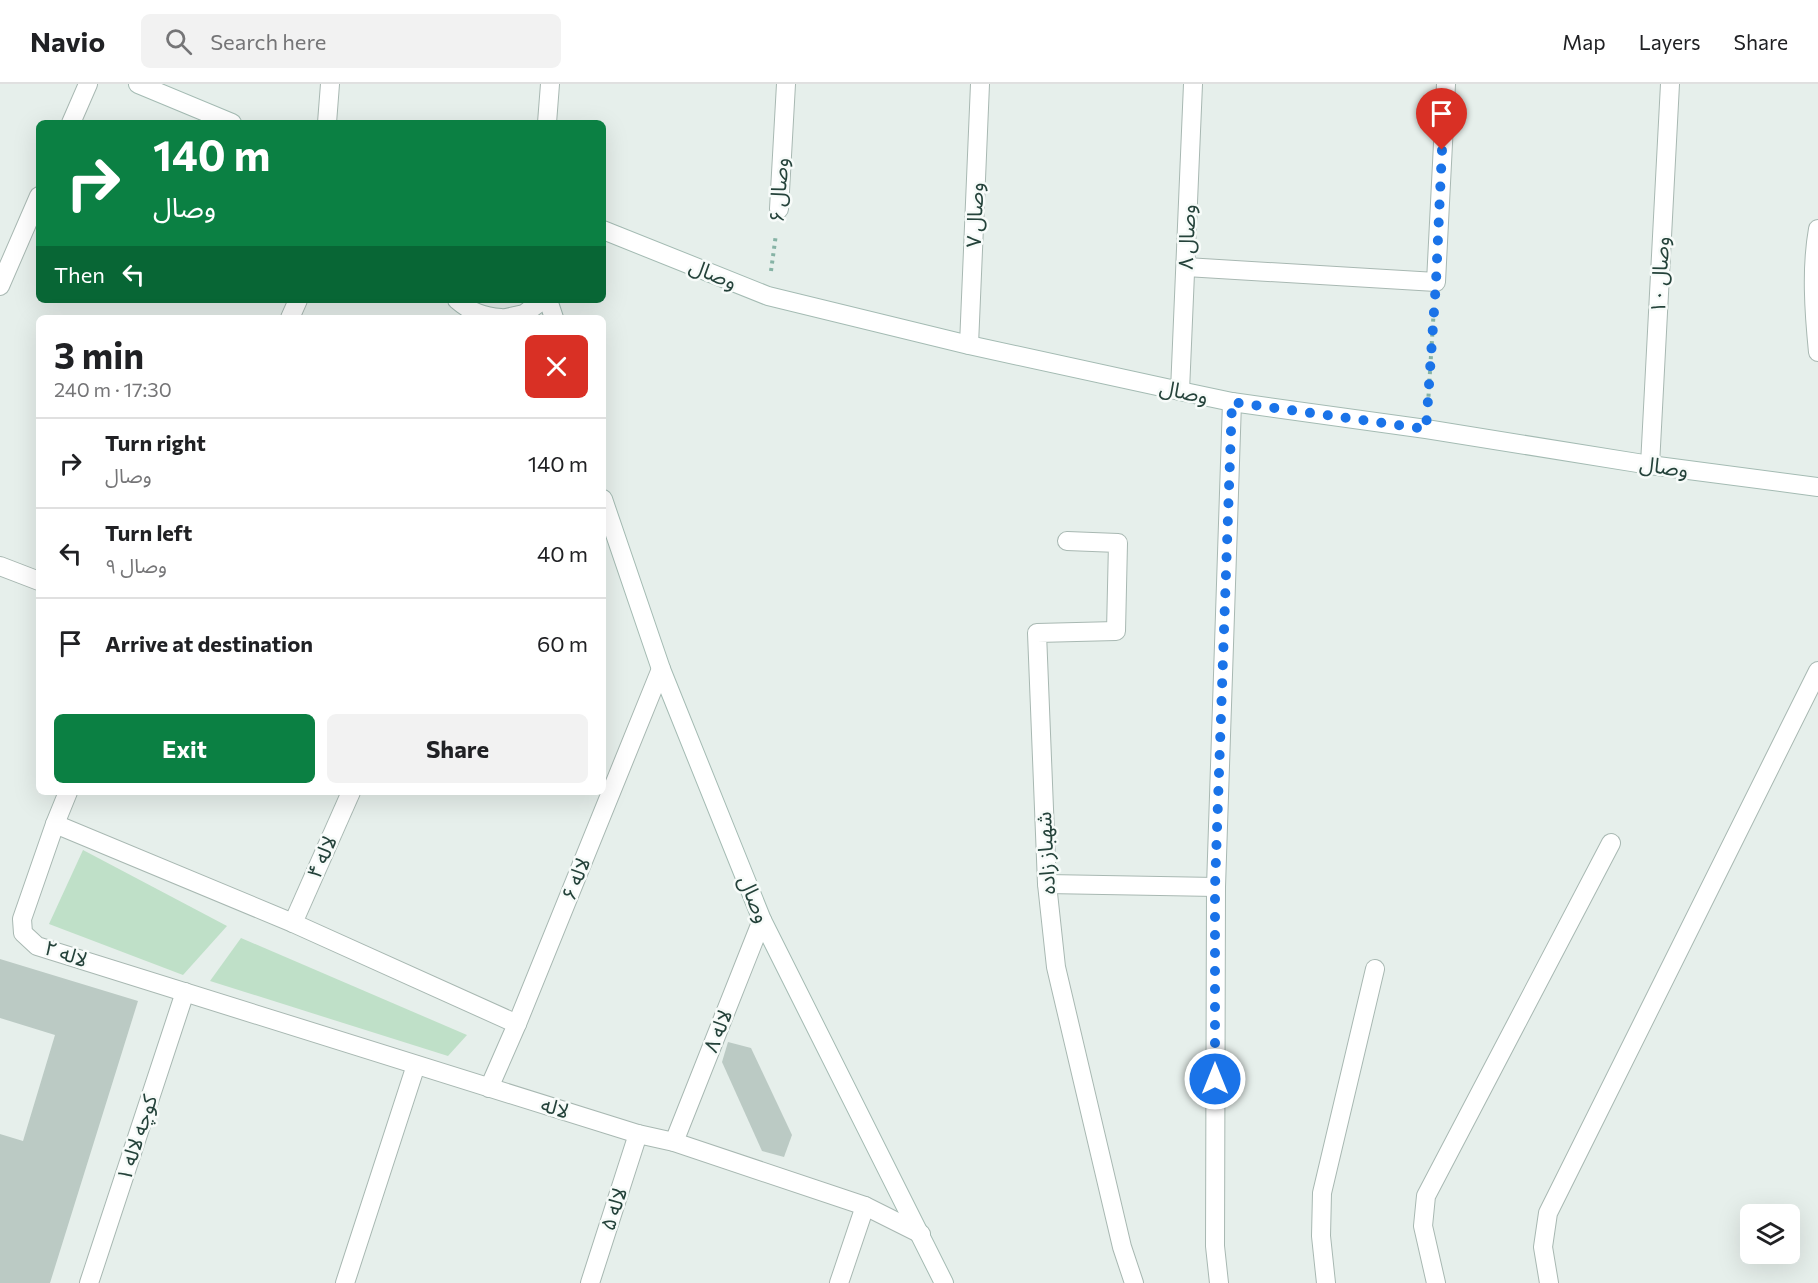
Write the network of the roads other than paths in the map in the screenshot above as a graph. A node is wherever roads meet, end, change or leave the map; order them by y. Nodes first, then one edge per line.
1 (88, 84) edge
2 (138, 84) edge
3 (330, 84) edge
4 (549, 84) edge
5 (786, 84) edge
6 (980, 84) edge
7 (1193, 84) edge
8 (1446, 84) edge
9 (1671, 84) edge
10 (72, 120) edge
11 (225, 120) edge
12 (327, 120) edge
13 (547, 120) edge
14 (36, 203) edge
15 (779, 209) road end
16 (1818, 229) edge
17 (606, 231) edge
18 (1186, 267) junction
19 (0, 286) edge
20 (460, 303) edge
21 (539, 303) edge
22 (482, 315) edge
23 (520, 315) edge
24 (969, 345) junction
25 (1818, 352) edge
26 (1180, 391) junction
27 (1232, 402) junction
28 (1650, 465) junction
29 (1818, 487) edge
30 (606, 508) edge
31 (1067, 542) dead end
32 (0, 566) edge
33 (36, 580) edge
34 (661, 669) junction
35 (1818, 671) edge
36 (67, 795) edge
37 (350, 795) edge
38 (55, 824) junction
39 (1611, 843) dead end
40 (1047, 885) junction
41 (1215, 887) junction
42 (762, 920) junction
43 (293, 923) junction
44 (1375, 969) dead end
45 (185, 992) junction
46 (517, 1024) junction
47 (416, 1065) junction
48 (489, 1088) junction
49 (638, 1134) junction
50 (674, 1142) junction
51 (865, 1206) junction
52 (921, 1234) junction
53 (89, 1283) edge
54 (345, 1283) edge
55 (590, 1283) edge
56 (839, 1283) edge
57 (944, 1283) edge
58 (1134, 1283) edge
59 (1219, 1283) edge
60 (1326, 1283) edge
61 (1436, 1283) edge
62 (1549, 1283) edge

1 - 10 street
2 - 11 street
3 - 12 street
4 - 13 street
5 - 15 street, وصال ۶
6 - 24 street, وصال ۷
7 - 18 street, وصال ۸
8 - 18 street
9 - 28 street, وصال ۱۰
14 - 19 street
16 - 25 street
17 - 24 street, وصال
18 - 26 street, وصال ۸
20 - 22 street
21 - 23 street
24 - 26 street, وصال
26 - 27 street, وصال
27 - 28 street, وصال
27 - 41 street
28 - 29 street, وصال
30 - 34 street, وصال
31 - 40 street, شهباز زاده
32 - 33 street
34 - 42 street, وصال
34 - 46 street, لاله ۶
35 - 62 street
36 - 38 street, لاله ۲
37 - 43 street, لاله ۴
38 - 43 street
38 - 45 street, لاله ۲
39 - 61 street
40 - 41 street
40 - 58 street, شهباز زاده
41 - 59 street
42 - 50 street, لاله ۸
42 - 52 street, وصال
43 - 46 street
44 - 60 street
45 - 47 street, لاله
45 - 53 street, کوچه لاله ۱
46 - 48 street, لاله ۶
47 - 48 street, لاله
47 - 54 street
48 - 49 street, لاله
49 - 50 street, لاله
49 - 55 street, لاله ۵
50 - 51 street, لاله
51 - 52 street, لاله
51 - 56 street
52 - 57 street, وصال

